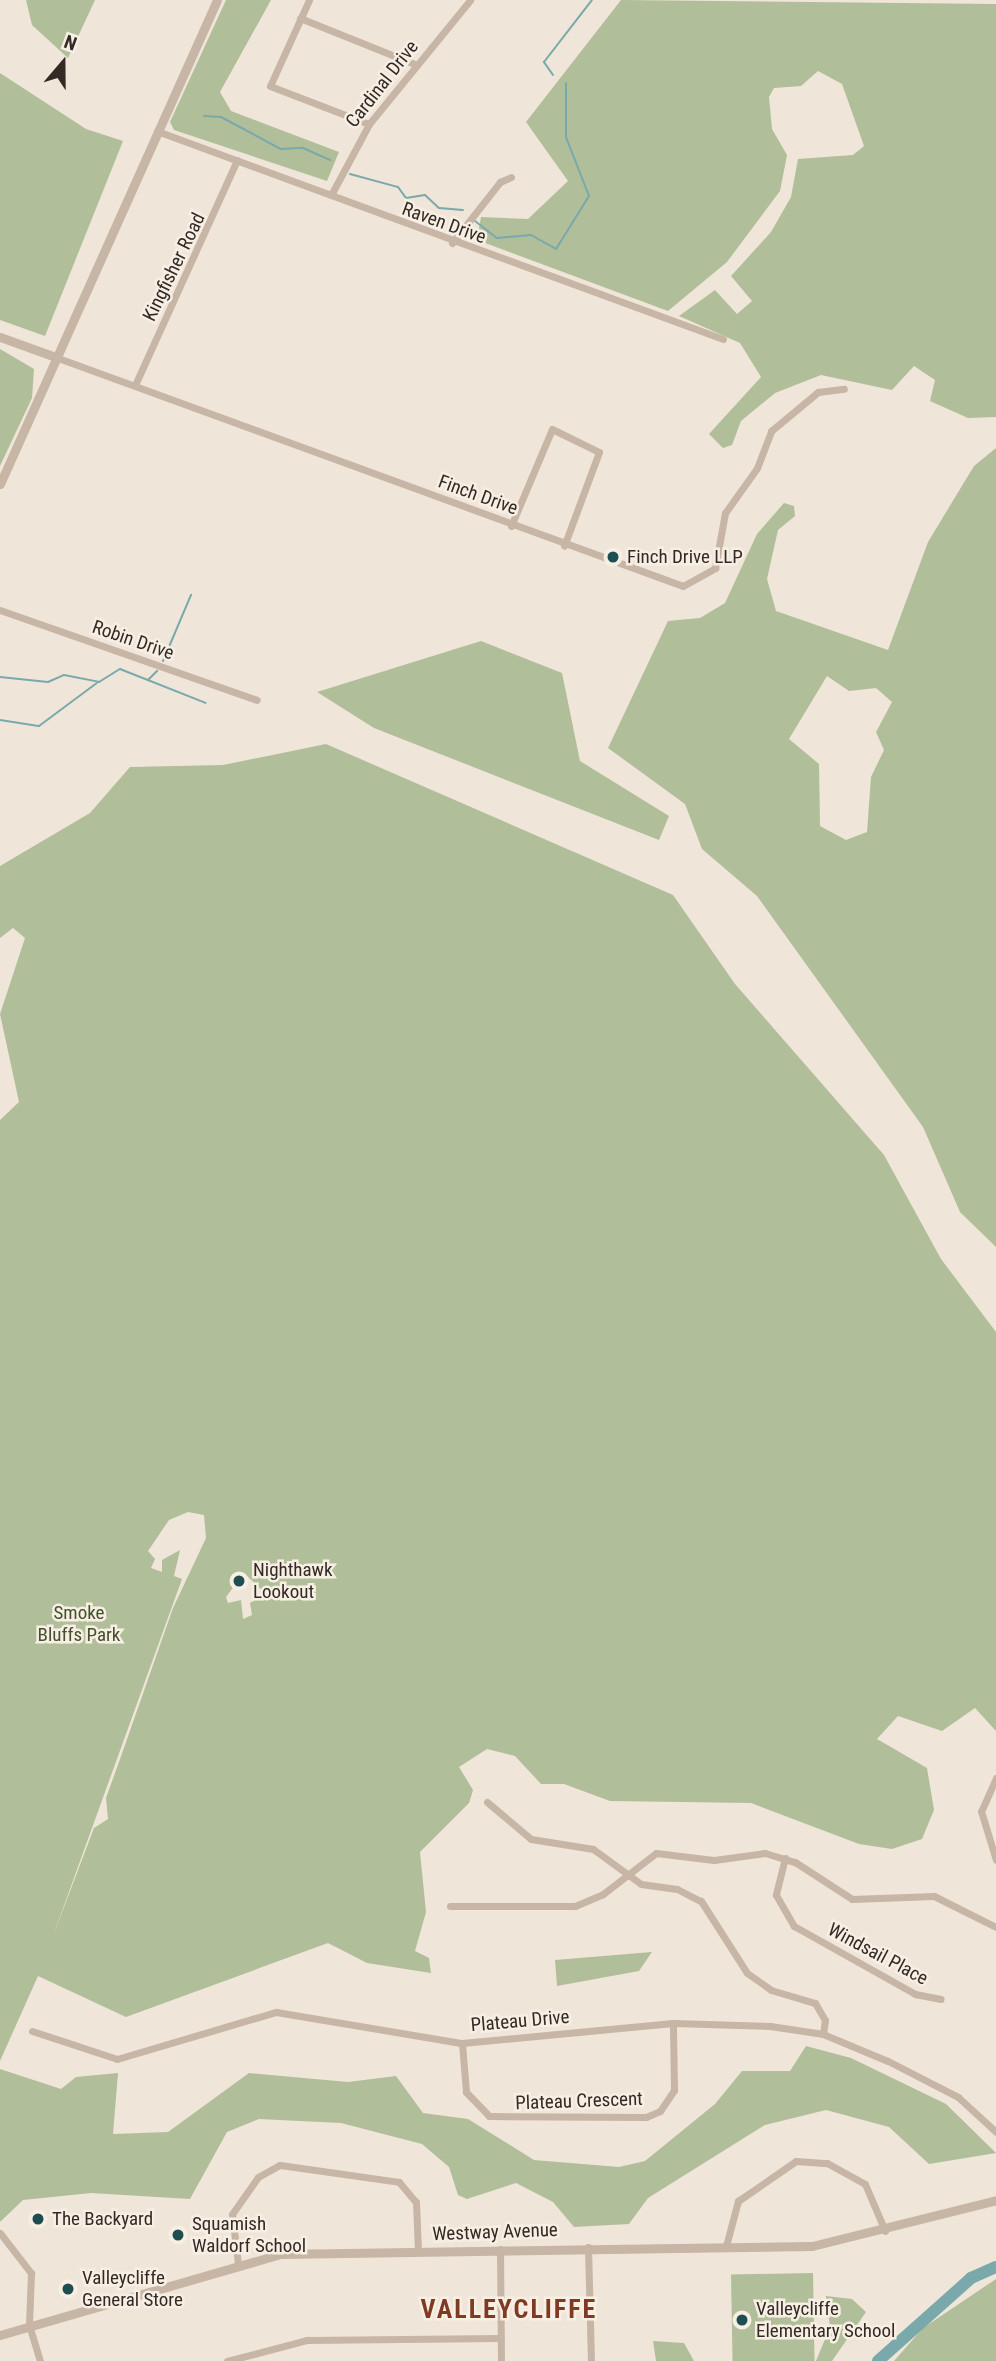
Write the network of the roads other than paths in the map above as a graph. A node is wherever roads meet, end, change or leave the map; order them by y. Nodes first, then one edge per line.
1 (217, 0) edge
2 (309, 0) edge
3 (470, 0) edge
4 (300, 18) junction
5 (417, 65) junction
6 (369, 124) junction
7 (157, 131) junction
8 (237, 160) junction
9 (511, 177) dead end
10 (331, 195) junction
11 (452, 243) junction
12 (0, 337) edge
13 (723, 339) dead end
14 (58, 358) junction
15 (135, 385) junction
16 (844, 389) dead end
17 (0, 484) edge
18 (511, 526) junction
19 (564, 546) junction
20 (0, 610) edge
21 (257, 700) dead end
22 (996, 1778) edge
23 (487, 1802) dead end
24 (994, 1846) edge
25 (785, 1858) junction
26 (996, 1860) edge
27 (626, 1872) junction
28 (450, 1906) dead end
29 (996, 1927) edge
30 (941, 1999) dead end
31 (673, 2023) junction
32 (32, 2031) dead end
33 (823, 2034) junction
34 (462, 2043) junction
35 (996, 2132) edge
36 (996, 2200) edge
37 (885, 2231) junction
38 (0, 2233) edge
39 (726, 2246) junction
40 (588, 2247) junction
41 (500, 2249) junction
42 (418, 2252) junction
43 (238, 2264) junction
44 (29, 2325) junction
45 (0, 2335) edge
46 (500, 2338) junction
47 (40, 2361) edge
48 (227, 2361) edge
49 (500, 2361) edge
50 (591, 2361) edge

1 - 7 street
2 - 4 street
3 - 5 street, Cardinal Drive
4 - 5 street
4 - 6 street
5 - 6 street, Cardinal Drive
6 - 10 street, Cardinal Drive
7 - 8 street, Raven Drive
7 - 14 street
8 - 10 street, Raven Drive
8 - 15 street, Kingfisher Road
9 - 11 street
10 - 11 street, Raven Drive
11 - 13 street, Raven Drive
12 - 14 street, Finch Drive
14 - 15 street, Finch Drive
14 - 17 street
15 - 18 street, Finch Drive
16 - 19 street, Finch Drive
18 - 19 street, Finch Drive
18 - 19 street
20 - 21 street, Robin Drive
22 - 24 street
23 - 27 street
24 - 26 street
25 - 27 street
25 - 29 street
25 - 30 street, Windsail Place
27 - 28 street
27 - 33 street
31 - 33 street, Plateau Drive
31 - 34 street, Plateau Drive
31 - 34 street, Plateau Crescent
32 - 34 street, Plateau Drive
33 - 35 street, Plateau Drive
36 - 37 street, Westway Avenue
37 - 39 street, Westway Avenue
37 - 39 street
38 - 44 street
39 - 40 street, Westway Avenue
40 - 41 street, Westway Avenue
40 - 50 street
41 - 42 street, Westway Avenue
41 - 46 street
42 - 43 street, Westway Avenue
42 - 43 street
43 - 44 street, Westway Avenue
44 - 45 street, Westway Avenue
44 - 47 street
46 - 48 street
46 - 49 street

